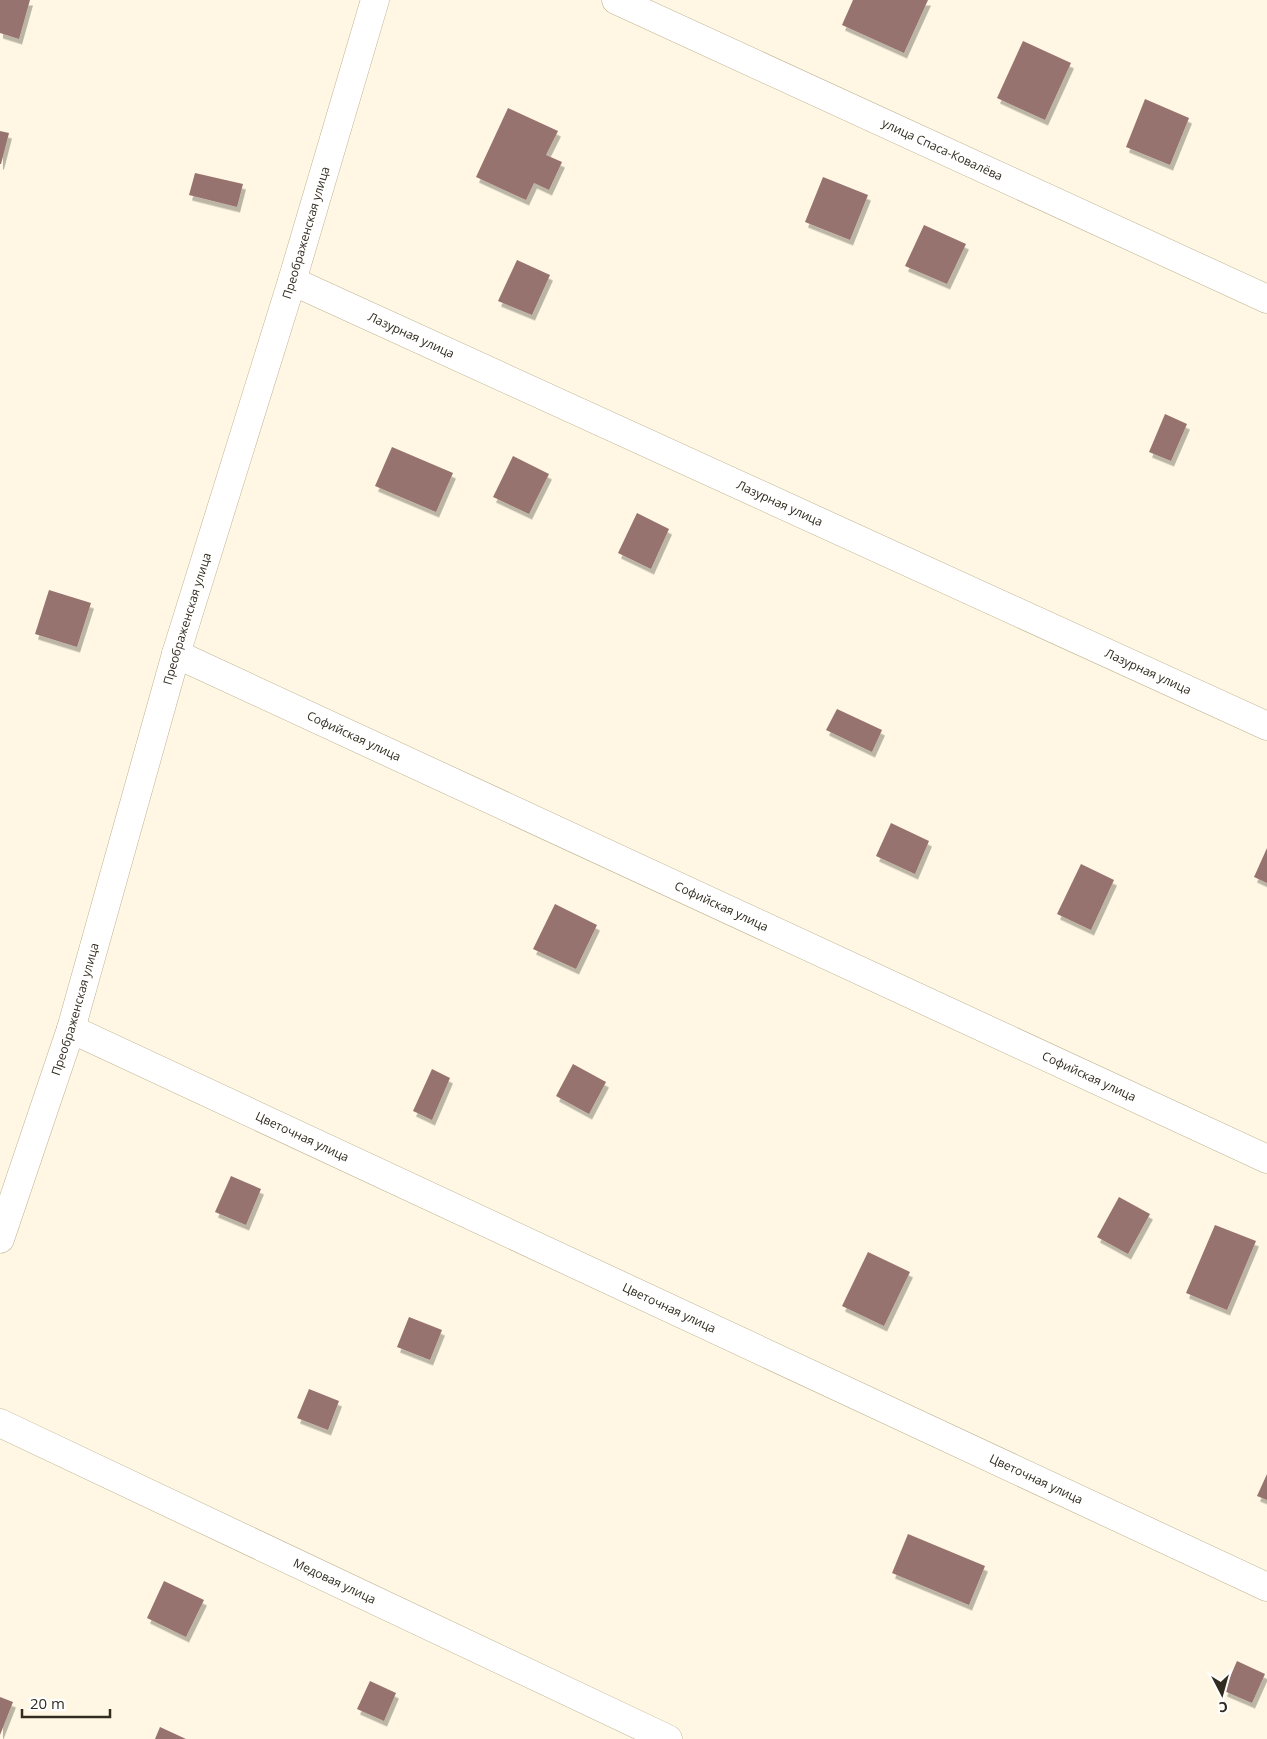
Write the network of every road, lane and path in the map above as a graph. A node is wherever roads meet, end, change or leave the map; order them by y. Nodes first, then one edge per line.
1 (375, 0) edge
2 (616, 0) edge
3 (292, 281) junction
4 (1267, 300) edge
5 (176, 654) junction
6 (1267, 726) edge
7 (71, 1029) junction
8 (1267, 1159) edge
9 (0, 1239) edge
10 (0, 1423) edge
11 (1267, 1587) edge
12 (668, 1739) edge

1 - 3 street, Преображенская улица
2 - 4 street, улица Спаса-Ковалёва
3 - 5 street, Преображенская улица
3 - 6 street, Лазурная улица
5 - 7 street, Преображенская улица
5 - 8 street, Софийская улица
7 - 9 street, Преображенская улица
7 - 11 street, Цветочная улица
10 - 12 street, Медовая улица

